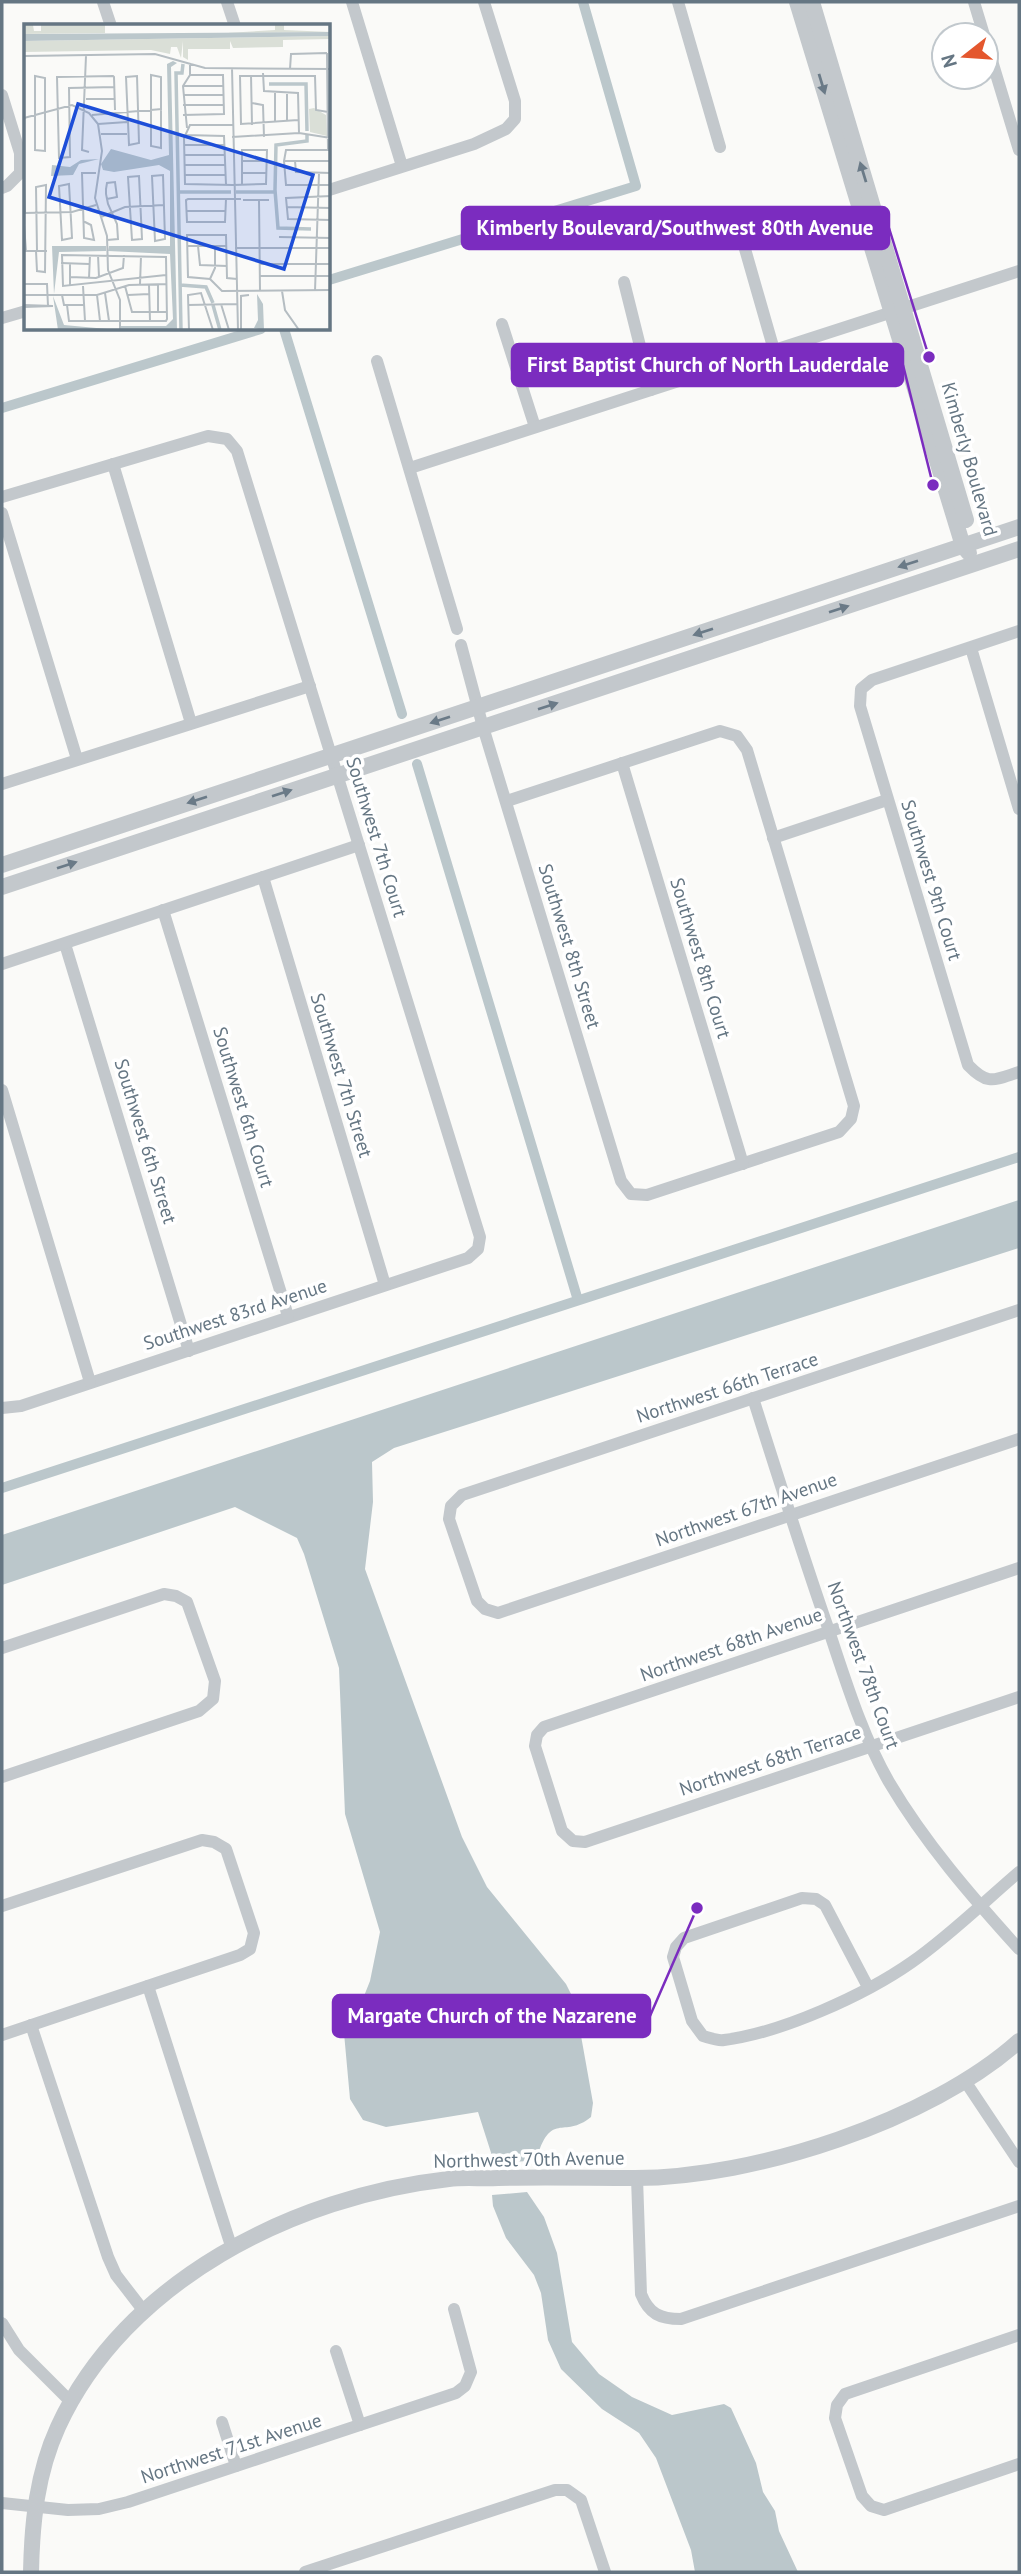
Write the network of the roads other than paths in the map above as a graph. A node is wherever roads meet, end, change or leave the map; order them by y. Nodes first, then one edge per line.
1 (103, 2) edge
2 (227, 2) edge
3 (352, 2) edge
4 (484, 2) edge
5 (678, 2) edge
6 (797, 2) edge
7 (812, 2) edge
8 (974, 2) edge
9 (980, 21) edge
10 (110, 24) edge
11 (234, 24) edge
12 (1000, 87) edge
13 (2, 95) edge
14 (720, 147) dead end
15 (1019, 150) edge
16 (402, 166) junction
17 (2, 187) edge
18 (331, 189) edge
19 (741, 235) dead end
20 (1019, 271) edge
21 (624, 282) dead end
22 (898, 310) junction
23 (24, 312) edge
24 (2, 318) edge
25 (502, 324) dead end
26 (774, 350) junction
27 (377, 361) dead end
28 (651, 390) junction
29 (535, 428) junction
30 (113, 464) junction
31 (410, 468) junction
32 (2, 497) edge
33 (2, 513) edge
34 (1019, 527) edge
35 (968, 544) junction
36 (1019, 550) edge
37 (977, 564) junction
38 (457, 629) dead end
39 (1019, 631) edge
40 (461, 645) dead end
41 (971, 648) junction
42 (310, 686) junction
43 (479, 707) junction
44 (191, 723) junction
45 (483, 727) junction
46 (331, 756) junction
47 (77, 759) junction
48 (1019, 761) edge
49 (622, 763) junction
50 (1006, 766) junction
51 (338, 775) junction
52 (2, 784) edge
53 (887, 800) junction
54 (507, 802) junction
55 (1019, 809) edge
56 (773, 838) junction
57 (359, 845) junction
58 (2, 865) edge
59 (263, 877) junction
60 (2, 887) edge
61 (163, 909) junction
62 (65, 943) junction
63 (2, 964) edge
64 (1019, 1072) edge
65 (2, 1090) edge
66 (743, 1164) junction
67 (478, 1249) joint
68 (385, 1285) junction
69 (1019, 1310) edge
70 (288, 1316) junction
71 (189, 1350) junction
72 (90, 1382) junction
73 (753, 1398) junction
74 (2, 1408) edge
75 (1019, 1439) edge
76 (790, 1515) junction
77 (1019, 1568) edge
78 (485, 1609) joint
79 (829, 1631) junction
80 (2, 1648) edge
81 (1019, 1697) edge
82 (871, 1746) junction
83 (2, 1777) edge
84 (573, 1841) joint
85 (1019, 1872) edge
86 (980, 1905) junction
87 (2, 1906) edge
88 (1019, 1949) edge
89 (148, 1986) junction
90 (868, 1987) junction
91 (31, 2025) junction
92 (2, 2035) edge
93 (1019, 2041) edge
94 (965, 2081) junction
95 (1019, 2162) edge
96 (637, 2178) junction
97 (1019, 2206) edge
98 (232, 2249) junction
99 (454, 2309) dead end
100 (143, 2310) junction
101 (2, 2323) edge
102 (1019, 2335) edge
103 (336, 2351) dead end
104 (71, 2402) junction
105 (222, 2422) dead end
106 (360, 2425) junction
107 (1019, 2464) edge
108 (236, 2466) junction
109 (2, 2503) edge
110 (35, 2506) junction
111 (31, 2572) edge
112 (305, 2572) edge
113 (604, 2572) edge

1 - 10 street
2 - 11 street
3 - 16 street
4 - 16 street
5 - 14 street
6 -> 22 street, Kimberly Boulevard
22 -> 7 street, Kimberly Boulevard
8 - 9 street
12 - 15 street
13 - 17 street
16 - 18 street
19 - 26 street
20 - 22 street
21 - 28 street
22 - 26 street
22 - 35 street, Kimberly Boulevard
23 - 24 street
25 - 29 street
26 - 28 street
27 - 31 street
28 - 29 street
29 - 31 street
30 - 32 street
30 - 42 street, Southwest 7th Court
30 - 44 street
31 - 38 street
33 - 47 street
34 - 35 street
35 - 37 street, Kimberly Boulevard
35 -> 43 street
36 - 37 street
45 -> 37 street
39 - 41 street
40 - 43 street, Southwest 8th Street
41 - 50 street
41 - 53 street, Southwest 9th Court
42 - 44 street
42 - 46 street, Southwest 7th Court
43 - 45 street, Southwest 8th Street
43 -> 46 street
44 - 47 street
45 - 51 street
45 - 54 street, Southwest 8th Street
46 - 51 street, Southwest 7th Court
46 -> 58 street
47 - 52 street
48 - 50 street
49 - 54 street
49 - 56 street
49 - 66 street, Southwest 8th Court
50 - 55 street
51 - 57 street, Southwest 7th Court
60 -> 51 street
53 - 56 street
53 - 64 street, Southwest 9th Court
54 - 66 street, Southwest 8th Street
56 - 66 street
57 - 59 street
57 - 67 street, Southwest 7th Court
59 - 61 street
59 - 68 street, Southwest 7th Street
61 - 62 street
61 - 70 street, Southwest 6th Court
62 - 63 street
62 - 71 street, Southwest 6th Street
65 - 72 street
67 - 68 street, Southwest 83rd Avenue
68 - 70 street, Southwest 83rd Avenue
69 - 73 street, Northwest 66th Terrace
70 - 71 street, Southwest 83rd Avenue
71 - 72 street, Southwest 83rd Avenue
72 - 74 street, Southwest 83rd Avenue
73 - 76 street, Northwest 78th Court
73 - 78 street, Northwest 66th Terrace
75 - 76 street, Northwest 67th Avenue
76 - 78 street, Northwest 67th Avenue
76 - 79 street, Northwest 78th Court
77 - 79 street, Northwest 68th Avenue
79 - 82 street, Northwest 78th Court
79 - 84 street, Northwest 68th Avenue
80 - 83 street
81 - 82 street, Northwest 68th Terrace
82 - 84 street, Northwest 68th Terrace
82 - 86 street, Northwest 78th Court
85 - 86 street
86 - 88 street, Northwest 78th Court
86 - 90 street
87 - 89 street
89 - 91 street
89 - 98 street
90 - 90 street
91 - 92 street
91 - 100 street
93 - 94 street, Northwest 70th Avenue
94 - 95 street
94 - 96 street, Northwest 70th Avenue
96 - 97 street
96 - 98 street, Northwest 70th Avenue
98 - 100 street, Northwest 70th Avenue
99 - 106 street, Northwest 71st Avenue
100 - 104 street, Northwest 70th Avenue
101 - 104 street
102 - 107 street
103 - 106 street
104 - 110 street, Northwest 70th Avenue
105 - 108 street
106 - 108 street, Northwest 71st Avenue
108 - 110 street, Northwest 71st Avenue
109 - 110 street, Northwest 71st Avenue
110 - 111 street, Northwest 70th Avenue
112 - 113 street

